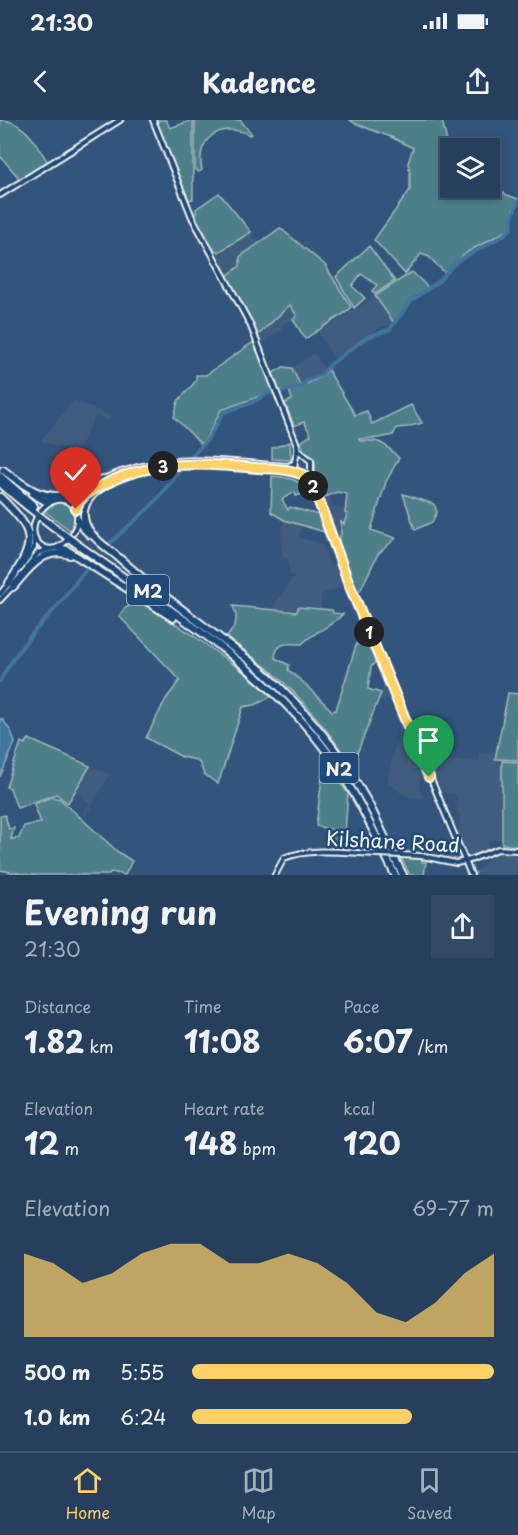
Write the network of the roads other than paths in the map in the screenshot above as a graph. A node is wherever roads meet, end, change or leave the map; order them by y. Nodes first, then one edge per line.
1 (120, 120) edge
2 (153, 120) edge
3 (0, 195) edge
4 (298, 450) junction
5 (304, 457) junction
6 (295, 462) junction
7 (311, 470) junction
8 (1, 471) edge
9 (298, 474) junction
10 (303, 475) junction
11 (103, 479) junction
12 (114, 480) junction
13 (311, 480) junction
14 (0, 483) edge
15 (0, 496) edge
16 (63, 500) junction
17 (51, 501) junction
18 (76, 509) junction
19 (41, 510) dead end
20 (36, 517) dead end
21 (78, 520) junction
22 (72, 533) dead end
23 (33, 534) junction
24 (68, 540) dead end
25 (59, 548) junction
26 (50, 549) junction
27 (89, 564) junction
28 (130, 568) junction
29 (12, 584) junction
30 (0, 594) edge
31 (0, 600) edge
32 (259, 679) junction
33 (295, 704) junction
34 (518, 850) edge
35 (465, 861) junction
36 (275, 875) edge
37 (395, 875) edge
38 (403, 875) edge
39 (471, 875) edge

1 - 3 main road
2 - 4 main road
4 - 5 main road
4 - 6 main road
5 - 6 main road
5 - 7 main road
6 - 9 main road
6 - 11 main road
7 - 10 main road
7 - 13 main road
8 - 11 highway
8 - 17 highway
8 - 33 highway, M2
9 - 10 main road
9 - 12 main road
10 - 13 main road
11 - 16 main road
12 - 18 main road
12 - 28 highway
13 - 35 main road
14 - 32 highway, M2
15 - 23 highway
15 - 29 highway
16 - 17 main road
16 - 18 main road
17 - 19 main road
18 - 21 main road
20 - 23 main road
21 - 22 main road
21 - 28 highway
23 - 26 main road
23 - 29 main road
24 - 25 main road
25 - 26 main road
25 - 27 highway
26 - 29 main road
27 - 29 highway
27 - 32 highway
28 - 33 highway
29 - 30 main road
29 - 31 main road
32 - 37 highway, N2
33 - 38 highway, N2
34 - 35 main road, Kilshane Road
35 - 36 main road, Kilshane Road, bridge
35 - 39 main road

